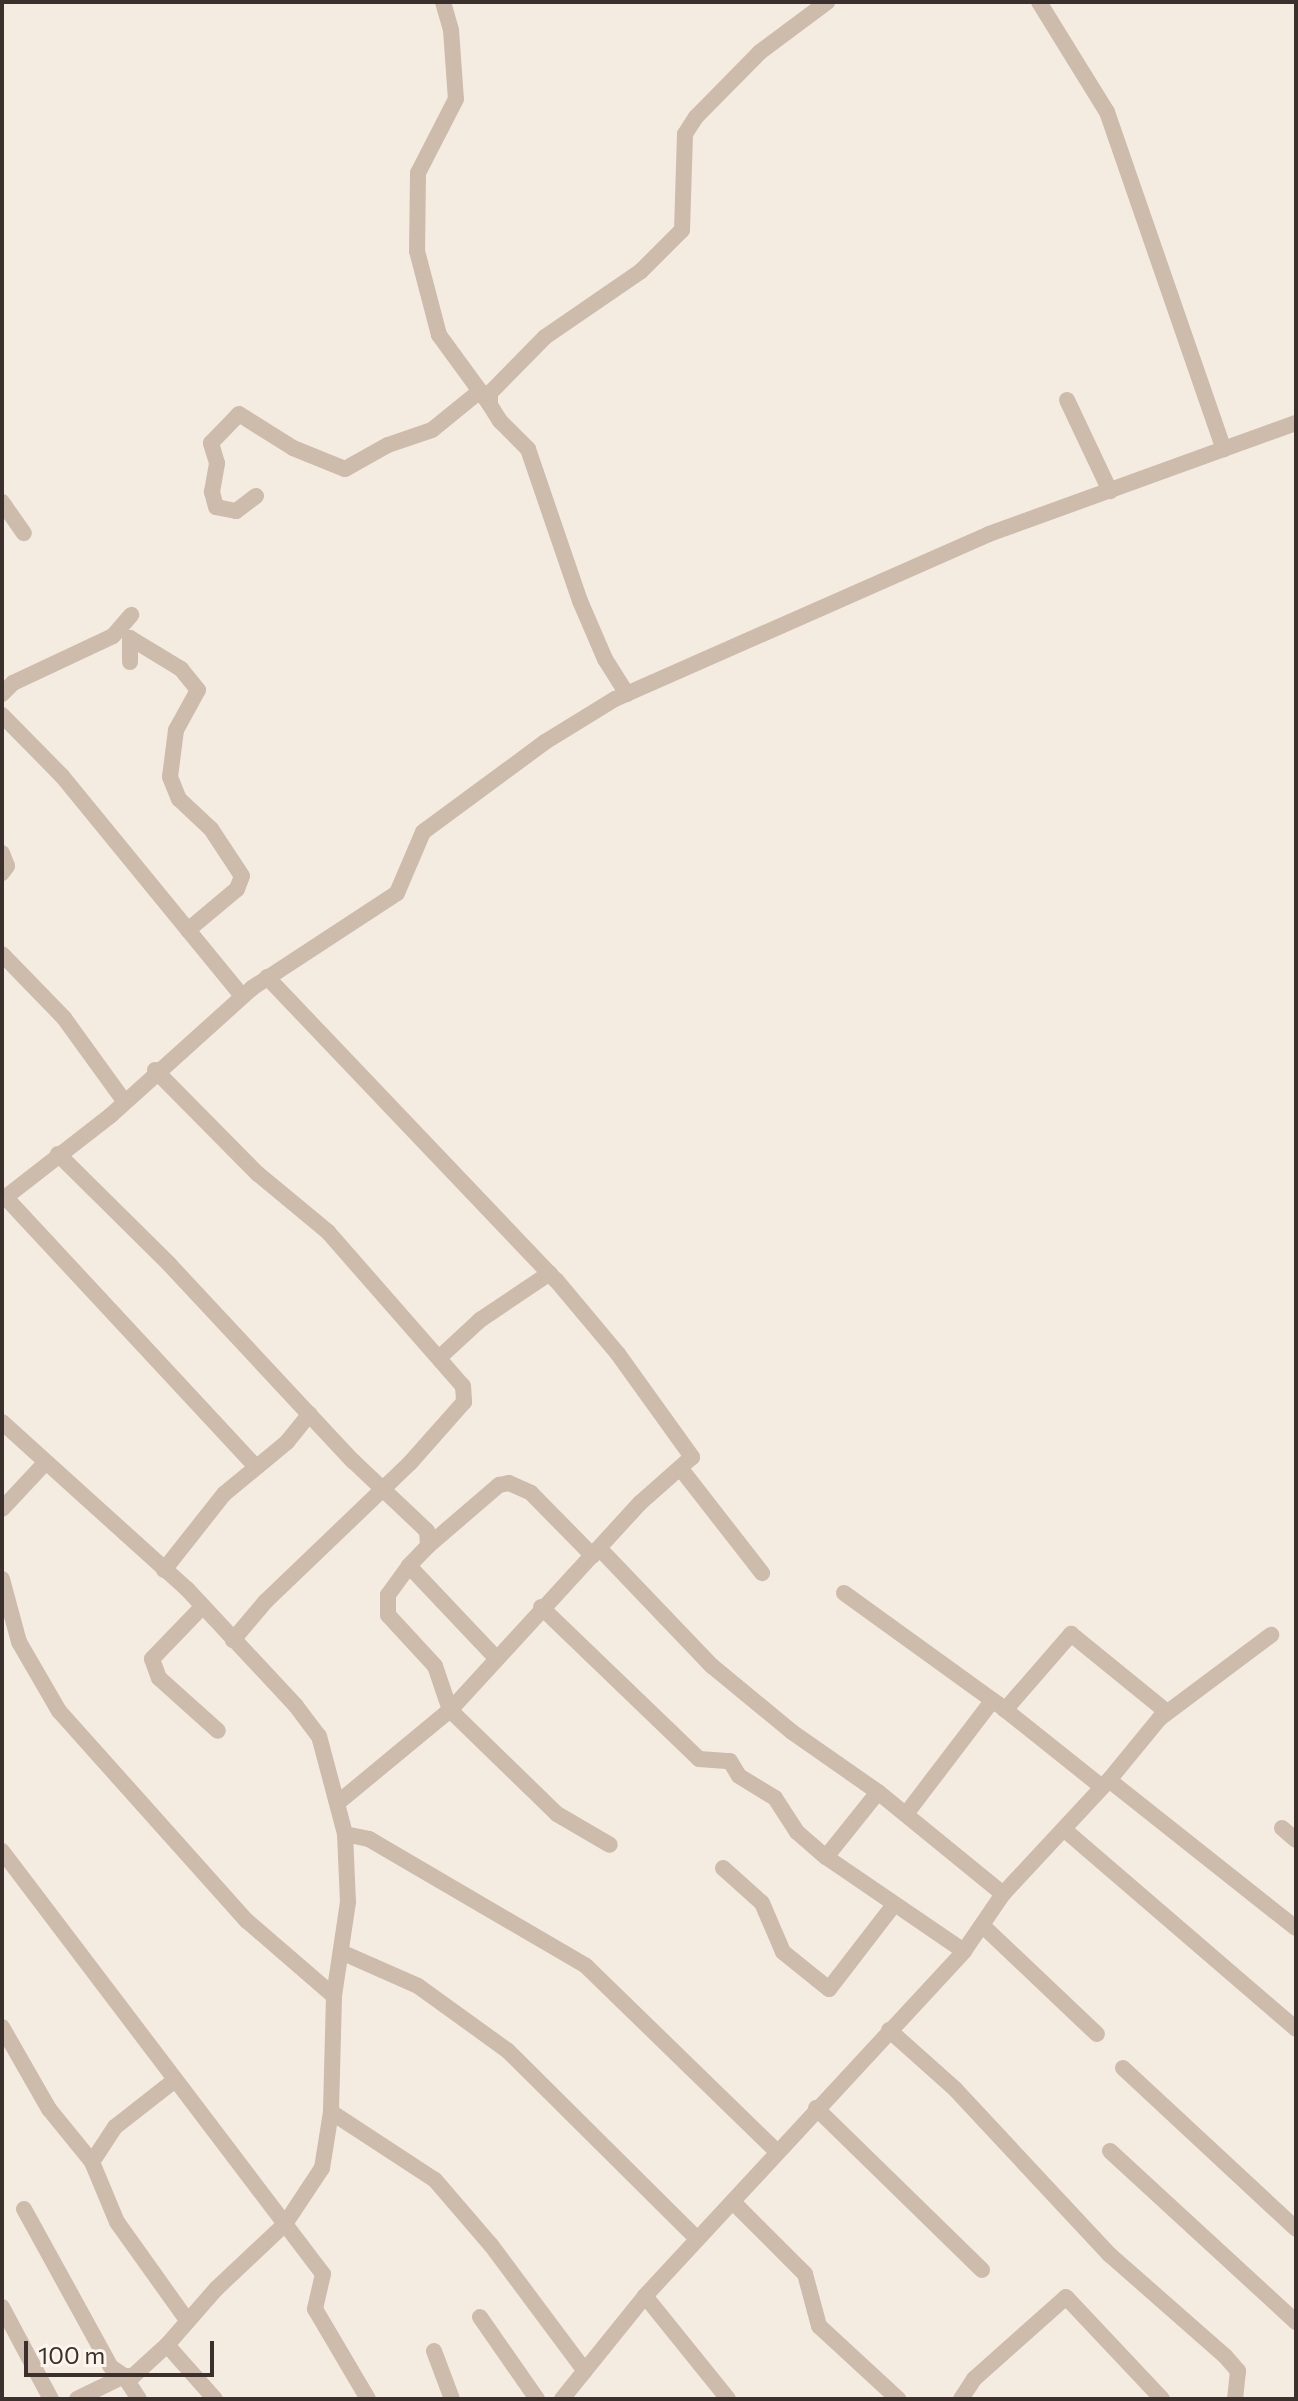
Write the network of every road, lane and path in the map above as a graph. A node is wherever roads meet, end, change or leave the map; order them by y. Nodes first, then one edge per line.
1 (443, 2) edge
2 (827, 2) edge
3 (1039, 2) edge
4 (485, 398) junction
5 (1067, 400) dead end
6 (1296, 423) edge
7 (1224, 449) junction
8 (1110, 491) junction
9 (256, 496) dead end
10 (2, 502) edge
11 (24, 533) dead end
12 (131, 615) dead end
13 (130, 662) dead end
14 (2, 694) edge
15 (627, 694) junction
16 (2, 715) edge
17 (2, 853) edge
18 (2, 873) edge
19 (188, 930) junction
20 (2, 954) edge
21 (267, 977) junction
22 (242, 996) junction
23 (155, 1070) junction
24 (124, 1101) junction
25 (58, 1154) junction
26 (5, 1200) edge
27 (550, 1273) junction
28 (440, 1357) junction
29 (310, 1414) junction
30 (2, 1422) edge
31 (46, 1462) junction
32 (256, 1467) junction
33 (681, 1469) junction
34 (384, 1490) junction
35 (2, 1509) edge
36 (428, 1546) junction
37 (596, 1553) junction
38 (409, 1566) junction
39 (164, 1570) junction
40 (762, 1573) dead end
41 (2, 1579) edge
42 (844, 1593) dead end
43 (202, 1607) junction
44 (541, 1607) junction
45 (1271, 1635) dead end
46 (233, 1640) junction
47 (495, 1657) junction
48 (999, 1705) junction
49 (450, 1710) junction
50 (1167, 1712) junction
51 (218, 1731) dead end
52 (1106, 1784) junction
53 (878, 1792) junction
54 (340, 1801) junction
55 (906, 1814) junction
56 (1282, 1828) dead end
57 (1066, 1831) junction
58 (345, 1834) junction
59 (1296, 1840) edge
60 (610, 1845) dead end
61 (2, 1851) edge
62 (826, 1857) junction
63 (723, 1868) dead end
64 (1003, 1894) junction
65 (893, 1906) junction
66 (983, 1926) junction
67 (1296, 1928) edge
68 (964, 1951) junction
69 (341, 1952) junction
70 (334, 1996) junction
71 (2, 2027) edge
72 (1296, 2029) edge
73 (889, 2030) junction
74 (1097, 2034) dead end
75 (1123, 2068) dead end
76 (175, 2080) junction
77 (816, 2108) junction
78 (331, 2112) junction
79 (776, 2151) junction
80 (1110, 2151) dead end
81 (92, 2162) junction
82 (735, 2204) junction
83 (24, 2209) dead end
84 (285, 2224) junction
85 (1296, 2229) edge
86 (697, 2239) junction
87 (982, 2270) dead end
88 (645, 2296) junction
89 (2, 2307) edge
90 (480, 2317) dead end
91 (187, 2320) junction
92 (1296, 2322) edge
93 (167, 2345) junction
94 (434, 2351) dead end
95 (585, 2371) junction
96 (124, 2376) junction
97 (51, 2399) edge
98 (77, 2399) edge
99 (139, 2399) edge
100 (215, 2399) edge
101 (368, 2399) edge
102 (452, 2399) edge
103 (537, 2399) edge
104 (562, 2399) edge
105 (728, 2399) edge
106 (898, 2399) edge
107 (961, 2399) edge
108 (1162, 2399) edge
109 (1235, 2399) edge

1 - 4 street
2 - 4 street
3 - 7 street
4 - 9 street
4 - 15 street
5 - 8 street
6 - 7 street
7 - 8 street
8 - 15 street
10 - 11 street
12 - 14 street
13 - 19 street
15 - 21 street
16 - 19 street
17 - 18 street
19 - 22 street
20 - 24 street
21 - 22 street
21 - 27 street
22 - 23 street
23 - 24 street
23 - 28 street
24 - 25 street
25 - 26 street
25 - 29 street
26 - 32 street
27 - 28 street
27 - 33 street
28 - 34 street
29 - 32 street
29 - 34 street
30 - 31 street
31 - 35 street
31 - 39 street
32 - 39 street
33 - 37 street
33 - 40 street
34 - 36 street
34 - 46 street
36 - 37 street
36 - 38 street
37 - 44 street
37 - 53 street
38 - 47 street
38 - 49 street
39 - 43 street
41 - 70 street
42 - 48 street
43 - 46 street
43 - 51 street
44 - 47 street
44 - 62 street
45 - 50 street
46 - 54 street
47 - 49 street
48 - 50 street
48 - 52 street
48 - 55 street
49 - 54 street
49 - 60 street
50 - 52 street
52 - 57 street
52 - 67 street
53 - 55 street
53 - 62 street
54 - 58 street
55 - 64 street
56 - 59 street
57 - 64 street
57 - 72 street
58 - 69 street
58 - 79 street
61 - 76 street
62 - 65 street
63 - 65 street
64 - 66 street
65 - 68 street
66 - 68 street
66 - 74 street
68 - 73 street
69 - 70 street
69 - 86 street
70 - 78 street
71 - 81 street
73 - 77 street
73 - 109 street
75 - 85 street
76 - 81 street
76 - 84 street
77 - 79 street
77 - 87 street
78 - 84 street
78 - 95 street
79 - 82 street
80 - 92 street
81 - 91 street
82 - 86 street
82 - 106 street
83 - 96 street
84 - 91 street
84 - 101 street
86 - 88 street
88 - 95 street
88 - 105 street
89 - 97 street
90 - 103 street
91 - 93 street
93 - 96 street
93 - 100 street
94 - 102 street
95 - 104 street
96 - 98 street
96 - 99 street
107 - 108 street

